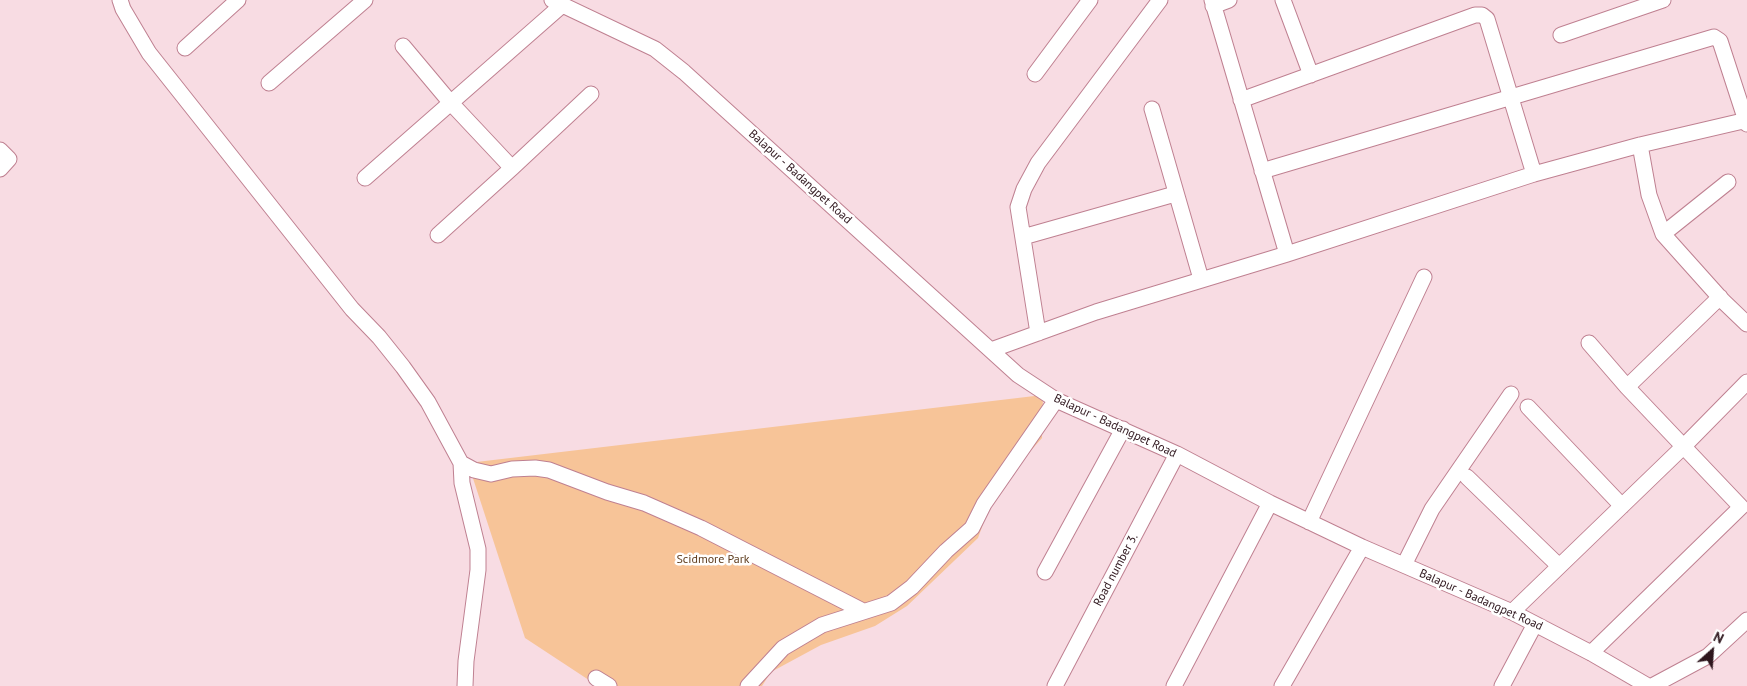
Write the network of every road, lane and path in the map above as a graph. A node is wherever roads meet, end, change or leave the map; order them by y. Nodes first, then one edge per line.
1 (120, 0) edge
2 (238, 0) edge
3 (365, 0) edge
4 (1090, 0) edge
5 (1160, 0) edge
6 (1229, 0) edge
7 (1283, 0) edge
8 (1663, 0) edge
9 (556, 3) edge
10 (1212, 3) edge
11 (1561, 35) dead end
12 (402, 46) dead end
13 (185, 48) dead end
14 (1034, 74) dead end
15 (1311, 74) junction
16 (269, 83) dead end
17 (591, 94) dead end
18 (1511, 97) junction
19 (1241, 100) junction
20 (450, 102) junction
21 (1152, 109) dead end
22 (1746, 121) edge
23 (1640, 145) junction
24 (0, 150) edge
25 (512, 168) junction
26 (0, 169) edge
27 (1262, 171) junction
28 (1534, 174) junction
29 (365, 178) dead end
30 (1728, 182) dead end
31 (1175, 194) junction
32 (1663, 234) junction
33 (438, 235) dead end
34 (1023, 237) junction
35 (1287, 254) junction
36 (1424, 277) dead end
37 (1201, 279) junction
38 (1720, 296) junction
39 (1747, 324) edge
40 (1038, 333) junction
41 (1588, 343) dead end
42 (991, 350) junction
43 (1747, 382) edge
44 (1627, 386) junction
45 (1511, 394) dead end
46 (1056, 400) junction
47 (1528, 407) dead end
48 (1123, 429) junction
49 (1684, 446) junction
50 (1177, 454) junction
51 (459, 459) junction
52 (1467, 477) dead end
53 (1270, 503) junction
54 (1622, 506) junction
55 (1745, 507) edge
56 (1309, 522) junction
57 (1362, 547) junction
58 (1404, 566) junction
59 (1559, 566) junction
60 (1045, 572) dead end
61 (863, 612) junction
62 (1512, 612) junction
63 (1747, 620) edge
64 (1535, 624) junction
65 (1591, 653) junction
66 (465, 686) edge
67 (748, 686) edge
68 (1055, 686) edge
69 (1174, 686) edge
70 (1282, 686) edge
71 (1502, 686) edge
72 (1648, 686) edge
73 (1652, 686) edge

1 - 51 street
2 - 13 street
3 - 16 street
4 - 14 street
5 - 34 street
6 - 10 street
7 - 15 street
8 - 11 street
9 - 20 street
9 - 42 street, Balapur - Badangpet Road
10 - 19 street
12 - 20 street
15 - 18 street
15 - 19 street
17 - 25 street
18 - 22 street
18 - 27 street
18 - 28 street
19 - 27 street
20 - 25 street
20 - 29 street
21 - 31 street
22 - 23 street
23 - 28 street
23 - 32 street
24 - 26 street
25 - 33 street
27 - 35 street
28 - 35 street
30 - 32 street
31 - 34 street
31 - 37 street
32 - 38 street
34 - 40 street
35 - 37 street
36 - 56 street
37 - 40 street
38 - 39 street
38 - 44 street
40 - 42 street
41 - 44 street
42 - 46 street, Balapur - Badangpet Road
43 - 49 street
44 - 49 street
45 - 58 street
46 - 48 street, Balapur - Badangpet Road
46 - 61 street
47 - 54 street
48 - 50 street, Balapur - Badangpet Road
48 - 60 street
49 - 54 street
49 - 55 street
50 - 53 street, Balapur - Badangpet Road
50 - 68 street, Road number 3.
51 - 61 street
51 - 66 street
52 - 59 street
53 - 56 street, Balapur - Badangpet Road
53 - 69 street
54 - 59 street
55 - 65 street
56 - 57 street, Balapur - Badangpet Road
57 - 58 street, Balapur - Badangpet Road
57 - 70 street
58 - 62 street, Balapur - Badangpet Road
59 - 62 street
61 - 67 street
62 - 64 street, Balapur - Badangpet Road
63 - 73 street
64 - 65 street, Balapur - Badangpet Road
64 - 71 street
65 - 72 street, Balapur - Badangpet Road

